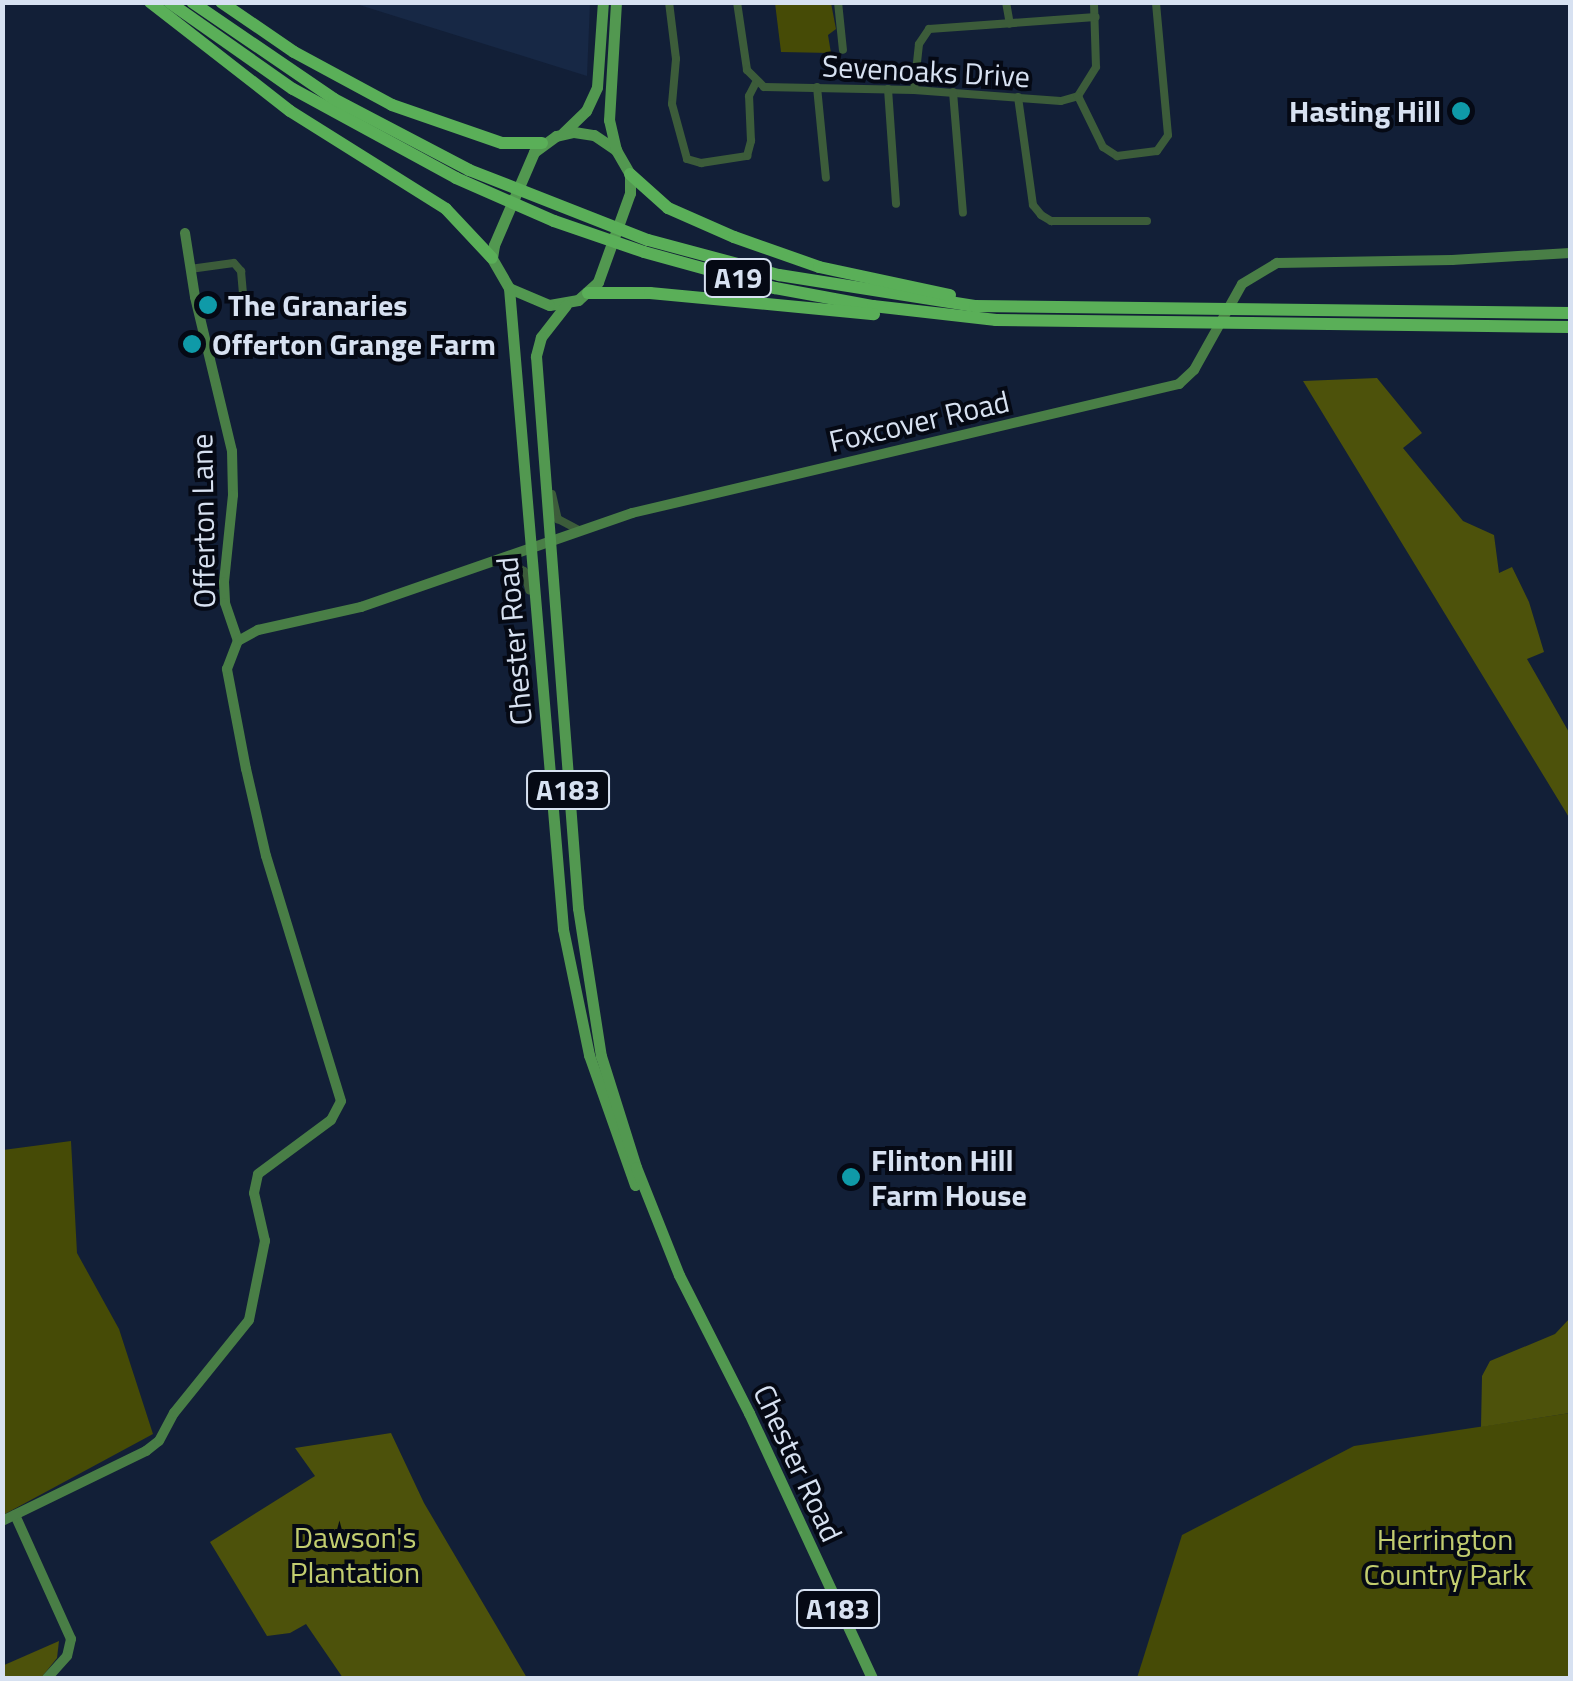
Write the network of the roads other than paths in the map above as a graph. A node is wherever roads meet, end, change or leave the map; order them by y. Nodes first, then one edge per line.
1 (150, 2) edge
2 (169, 2) edge
3 (192, 2) edge
4 (221, 2) edge
5 (603, 2) edge
6 (616, 2) edge
7 (669, 2) edge
8 (737, 2) edge
9 (838, 2) edge
10 (1006, 2) edge
11 (1094, 2) edge
12 (1156, 2) edge
13 (1096, 17) junction
14 (1010, 24) junction
15 (843, 50) dead end
16 (756, 82) junction
17 (818, 87) junction
18 (888, 89) junction
19 (914, 90) junction
20 (953, 92) junction
21 (1078, 96) junction
22 (1018, 97) junction
23 (564, 133) junction
24 (542, 143) junction
25 (616, 150) junction
26 (630, 174) junction
27 (826, 178) dead end
28 (896, 204) dead end
29 (963, 213) dead end
30 (1148, 222) dead end
31 (185, 233) dead end
32 (1570, 253) edge
33 (492, 258) junction
34 (190, 269) junction
35 (509, 288) junction
36 (243, 292) dead end
37 (588, 293) junction
38 (566, 305) junction
39 (1054, 309) junction
40 (1570, 313) edge
41 (996, 320) junction
42 (1570, 327) edge
43 (544, 455) junction
44 (585, 530) junction
45 (552, 543) junction
46 (532, 549) junction
47 (504, 560) junction
48 (238, 641) junction
49 (541, 664) junction
50 (677, 1269) junction
51 (15, 1515) junction
52 (2, 1522) edge
53 (47, 1678) edge
54 (872, 1678) edge

1 - 33 highway
2 - 41 highway, A19
3 - 39 highway, A19
4 - 24 highway
5 - 23 main road
6 - 25 main road
7 - 16 street
8 - 16 street
9 - 15 street
10 - 14 street
11 - 13 street
12 - 21 street
13 - 14 street
13 - 21 street
14 - 19 street
16 - 17 street, Sevenoaks Drive
17 - 18 street, Sevenoaks Drive
17 - 27 street
18 - 19 street, Sevenoaks Drive
18 - 28 street
19 - 20 street, Sevenoaks Drive
20 - 22 street, Sevenoaks Drive
20 - 29 street
21 - 22 street, Sevenoaks Drive
22 - 30 street
23 - 24 main road
23 - 25 main road
24 - 33 main road
25 - 26 main road
26 - 37 main road
26 - 39 highway, A19
31 - 34 street
32 - 44 street, Foxcover Road
33 - 35 main road
34 - 36 street
34 - 48 street, Offerton Lane
35 - 38 main road
35 - 46 main road, Chester Road / A183
37 - 38 main road
37 - 41 highway
38 - 43 main road, Chester Road / A183
39 - 40 highway, A19
41 - 42 highway, A19
43 - 44 street
43 - 45 main road, Chester Road / A183
44 - 45 street, Foxcover Road
45 - 46 street, Foxcover Road
45 - 50 main road, Chester Road / A183
46 - 47 street, Foxcover Road
46 - 49 main road, Chester Road / A183
47 - 48 street, Foxcover Road
47 - 49 street
48 - 51 street
49 - 50 main road, Chester Road / A183
50 - 54 main road, Chester Road / A183
51 - 52 street
51 - 53 street

